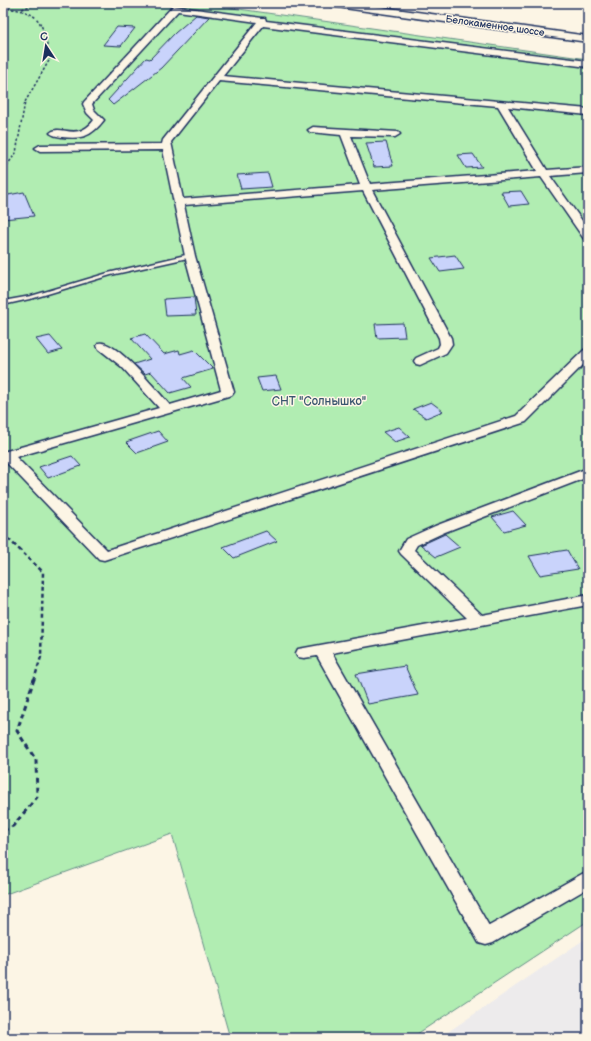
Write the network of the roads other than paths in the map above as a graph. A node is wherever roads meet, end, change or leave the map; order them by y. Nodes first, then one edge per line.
1 (330, 3) edge
2 (351, 4) edge
3 (261, 22) junction
4 (588, 39) edge
5 (588, 64) edge
6 (217, 78) junction
7 (501, 104) junction
8 (588, 112) edge
9 (313, 130) dead end
10 (55, 133) dead end
11 (345, 133) junction
12 (395, 134) dead end
13 (168, 147) junction
14 (40, 148) dead end
15 (588, 170) edge
16 (544, 174) junction
17 (366, 186) junction
18 (178, 202) junction
19 (588, 238) edge
20 (190, 256) junction
21 (3, 303) edge
22 (103, 346) dead end
23 (588, 353) edge
24 (420, 361) dead end
25 (167, 409) junction
26 (5, 453) edge
27 (588, 472) edge
28 (588, 600) edge
29 (479, 620) junction
30 (322, 650) junction
31 (304, 653) dead end
32 (588, 879) edge

1 - 2 main road, Белокаменное шоссе
2 - 4 main road, Белокаменное шоссе
3 - 5 street
3 - 6 street
3 - 10 street
6 - 7 street
6 - 13 street
7 - 8 street
7 - 16 street
9 - 11 street
11 - 12 street
11 - 17 street
13 - 14 street
13 - 18 street
15 - 16 street
16 - 17 street
16 - 19 street
17 - 18 street
17 - 24 street
18 - 20 street
20 - 21 lane
20 - 25 street
22 - 25 street
23 - 26 street
25 - 26 street
27 - 29 street
28 - 29 street
29 - 30 street
30 - 31 street
30 - 32 street

